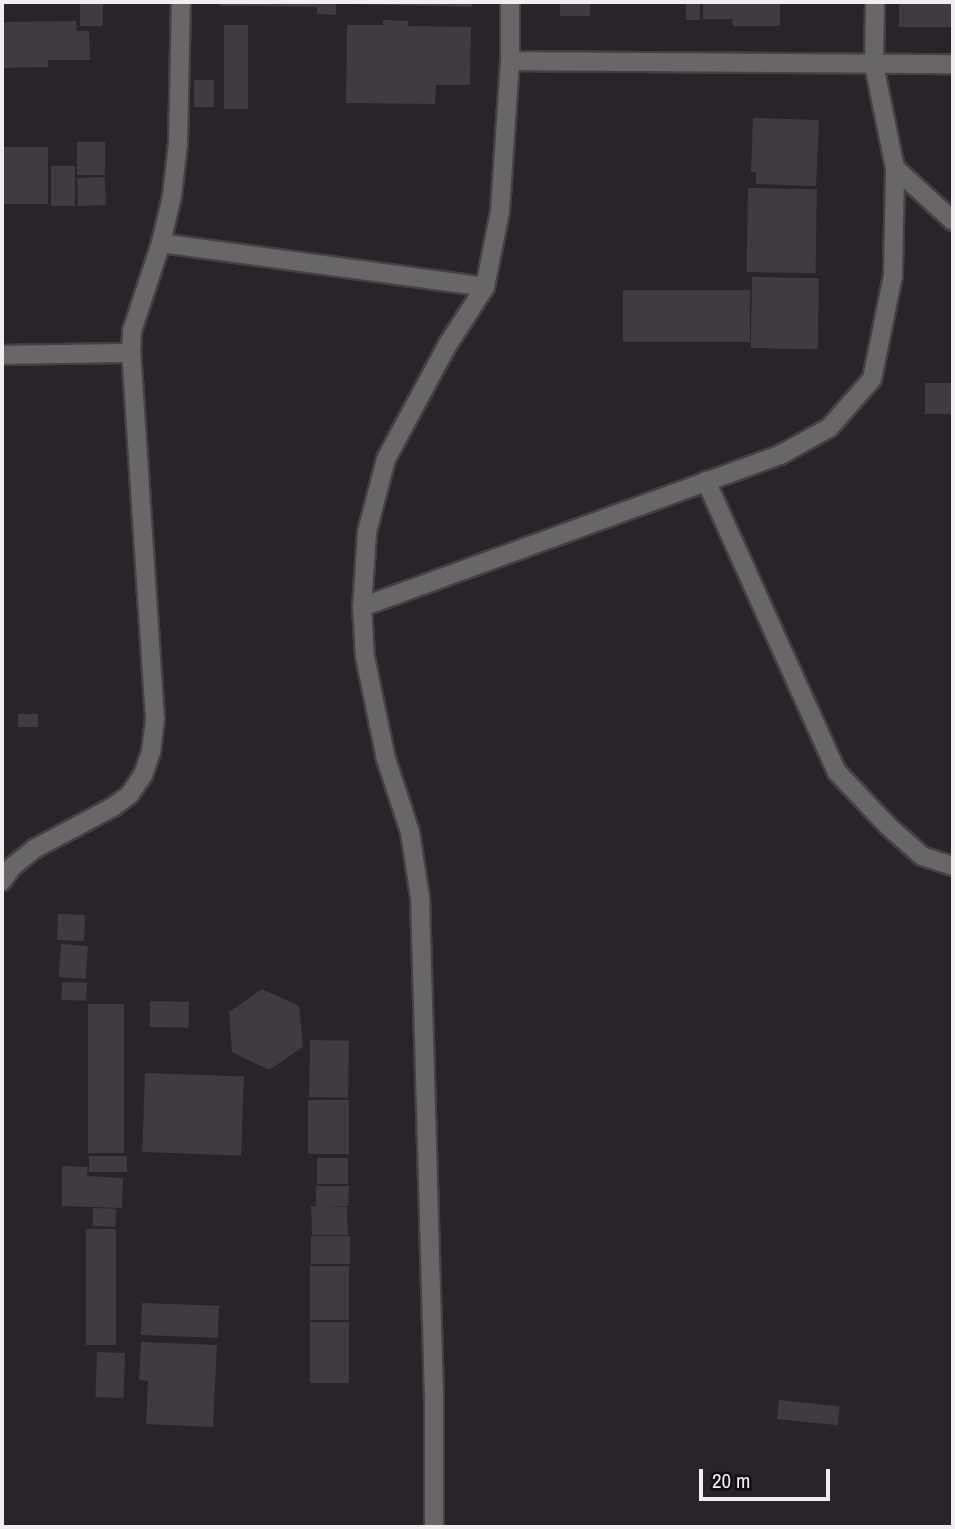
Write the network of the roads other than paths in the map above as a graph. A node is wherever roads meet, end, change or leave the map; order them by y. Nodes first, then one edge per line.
1 (181, 2) edge
2 (510, 2) edge
3 (875, 2) edge
4 (510, 61) junction
5 (953, 64) edge
6 (874, 65) junction
7 (895, 168) junction
8 (953, 221) edge
9 (161, 243) junction
10 (485, 287) junction
11 (131, 353) junction
12 (2, 355) edge
13 (706, 481) junction
14 (362, 607) junction
15 (953, 866) edge
16 (2, 881) edge
17 (434, 1527) edge

1 - 9 street
2 - 4 street
3 - 6 street
4 - 6 street
4 - 10 street
5 - 6 street
6 - 7 street
7 - 8 street
7 - 13 street
9 - 10 street
9 - 11 street
10 - 14 street
11 - 12 street
11 - 16 street
13 - 14 street
13 - 15 street
14 - 17 street

